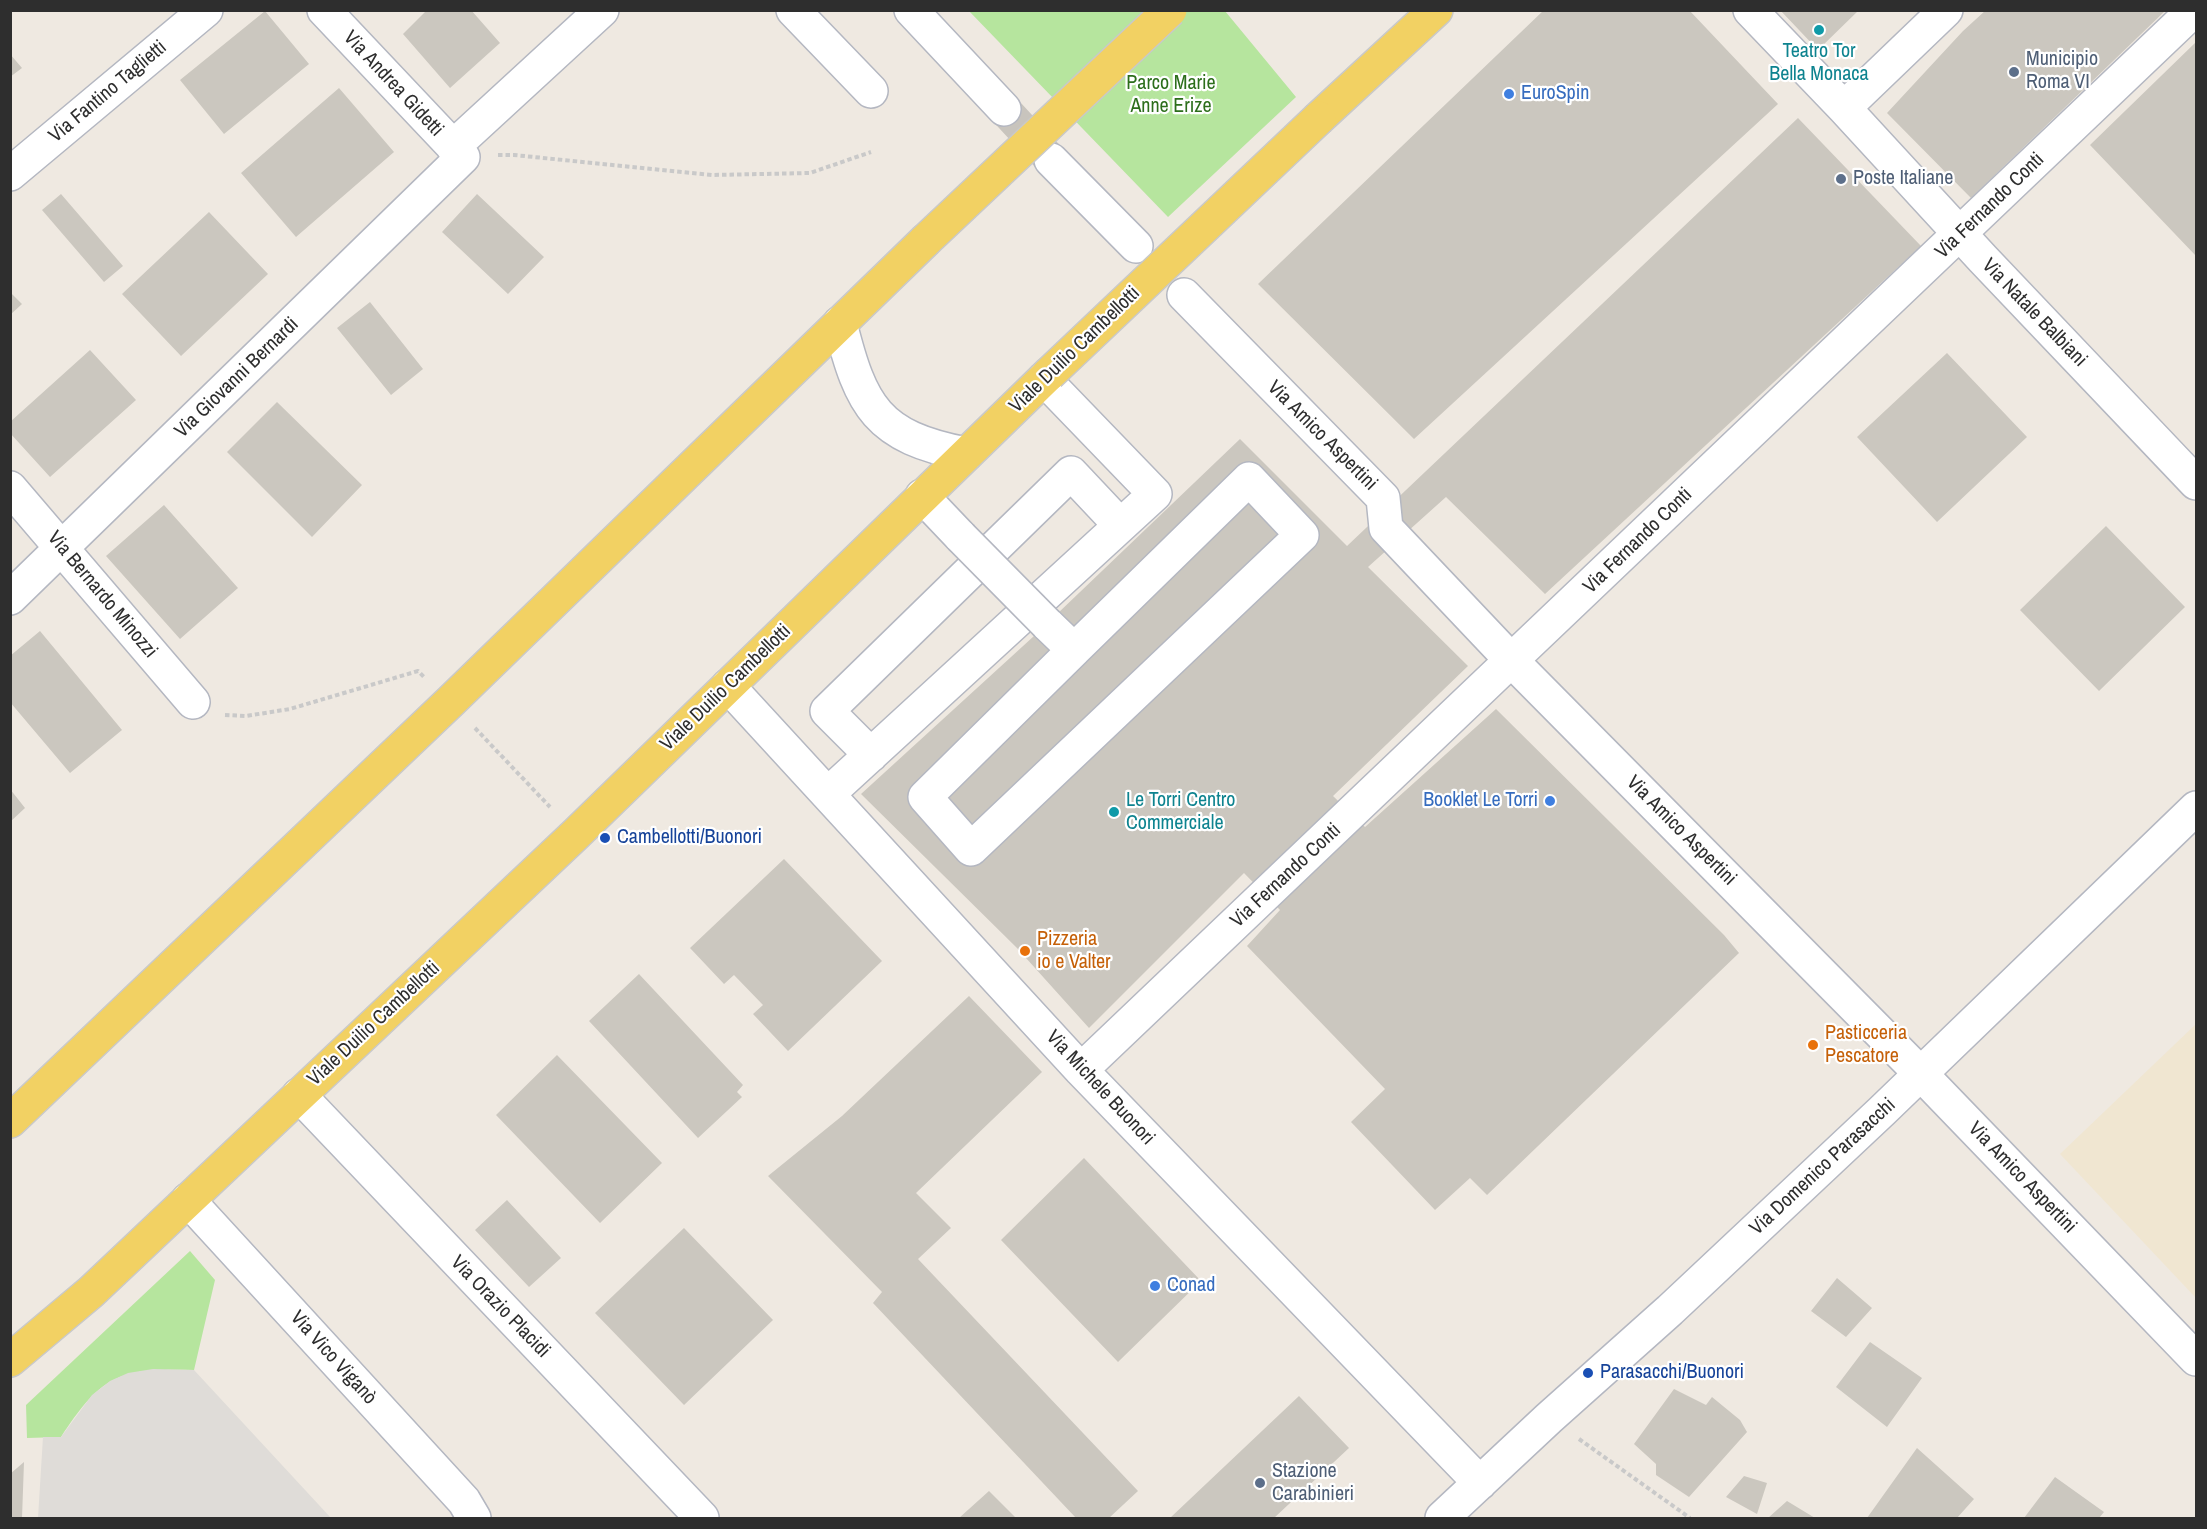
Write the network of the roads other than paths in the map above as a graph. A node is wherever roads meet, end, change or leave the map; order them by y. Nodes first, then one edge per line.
1 (206, 10) edge
2 (324, 10) edge
3 (602, 10) edge
4 (793, 10) edge
5 (911, 10) edge
6 (1170, 10) edge
7 (1436, 10) edge
8 (1750, 10) edge
9 (1946, 10) edge
10 (2194, 10) edge
11 (1410, 22) edge
12 (871, 91) dead end
13 (1844, 108) junction
14 (1004, 110) tunnel mouth
15 (458, 152) junction
16 (1051, 160) tunnel mouth
17 (10, 174) edge
18 (1960, 235) junction
19 (1136, 246) dead end
20 (1184, 295) dead end
21 (840, 323) junction
22 (1047, 377) junction
23 (966, 454) junction
24 (2196, 483) edge
25 (10, 488) edge
26 (922, 496) junction
27 (1120, 525) junction
28 (62, 548) junction
29 (10, 598) edge
30 (1074, 650) junction
31 (1512, 661) junction
32 (728, 686) junction
33 (193, 702) road end
34 (871, 755) junction
35 (828, 794) junction
36 (2196, 808) edge
37 (68, 1067) junction
38 (1081, 1070) junction
39 (1922, 1074) junction
40 (299, 1095) junction
41 (10, 1101) edge
42 (10, 1121) edge
43 (188, 1200) junction
44 (22, 1351) edge
45 (2196, 1359) edge
46 (10, 1371) edge
47 (1480, 1483) junction
48 (474, 1518) edge
49 (702, 1518) edge
50 (1442, 1518) edge

1 - 17 street, Via Fantino Taglietti
2 - 15 street, Via Andrea Gidetti
3 - 15 street, Via Giovanni Bernardi
4 - 12 street
5 - 14 street
6 - 21 main road, bridge
7 - 11 main road, Viale Duilio Cambellotti
8 - 13 street, Via Natale Balbiani
9 - 13 street
10 - 18 street, Via Fernando Conti
11 - 22 main road, Viale Duilio Cambellotti, bridge
13 - 18 street, Via Natale Balbiani
15 - 28 street, Via Giovanni Bernardi
16 - 19 street
18 - 24 street, Via Natale Balbiani
18 - 31 street, Via Fernando Conti
20 - 31 street, Via Amico Aspertini
21 - 23 street
21 - 37 main road
22 - 23 main road, Viale Duilio Cambellotti
22 - 27 street
23 - 26 main road, Viale Duilio Cambellotti
25 - 28 street, Via Bernardo Minozzi
26 - 30 street, bridge
26 - 32 main road, Viale Duilio Cambellotti
27 - 34 street
27 - 34 street
28 - 29 street, Via Giovanni Bernardi
28 - 33 street, Via Bernardo Minozzi
30 - 30 street
31 - 38 street, Via Fernando Conti
31 - 39 street, Via Amico Aspertini
32 - 35 street, Via Michele Buonori
32 - 40 main road, Viale Duilio Cambellotti
34 - 35 street
35 - 38 street, Via Michele Buonori
36 - 39 street, Via Domenico Parasacchi
37 - 41 main road
37 - 42 main road
38 - 47 street, Via Michele Buonori
39 - 45 street, Via Amico Aspertini
39 - 47 street, Via Domenico Parasacchi
40 - 43 main road, Viale Duilio Cambellotti
40 - 49 street, Via Orazio Placidi
43 - 44 main road, Viale Duilio Cambellotti
43 - 48 street, Via Vico Viganò
44 - 46 main road, Viale Duilio Cambellotti
47 - 50 street, Via Domenico Parasacchi

